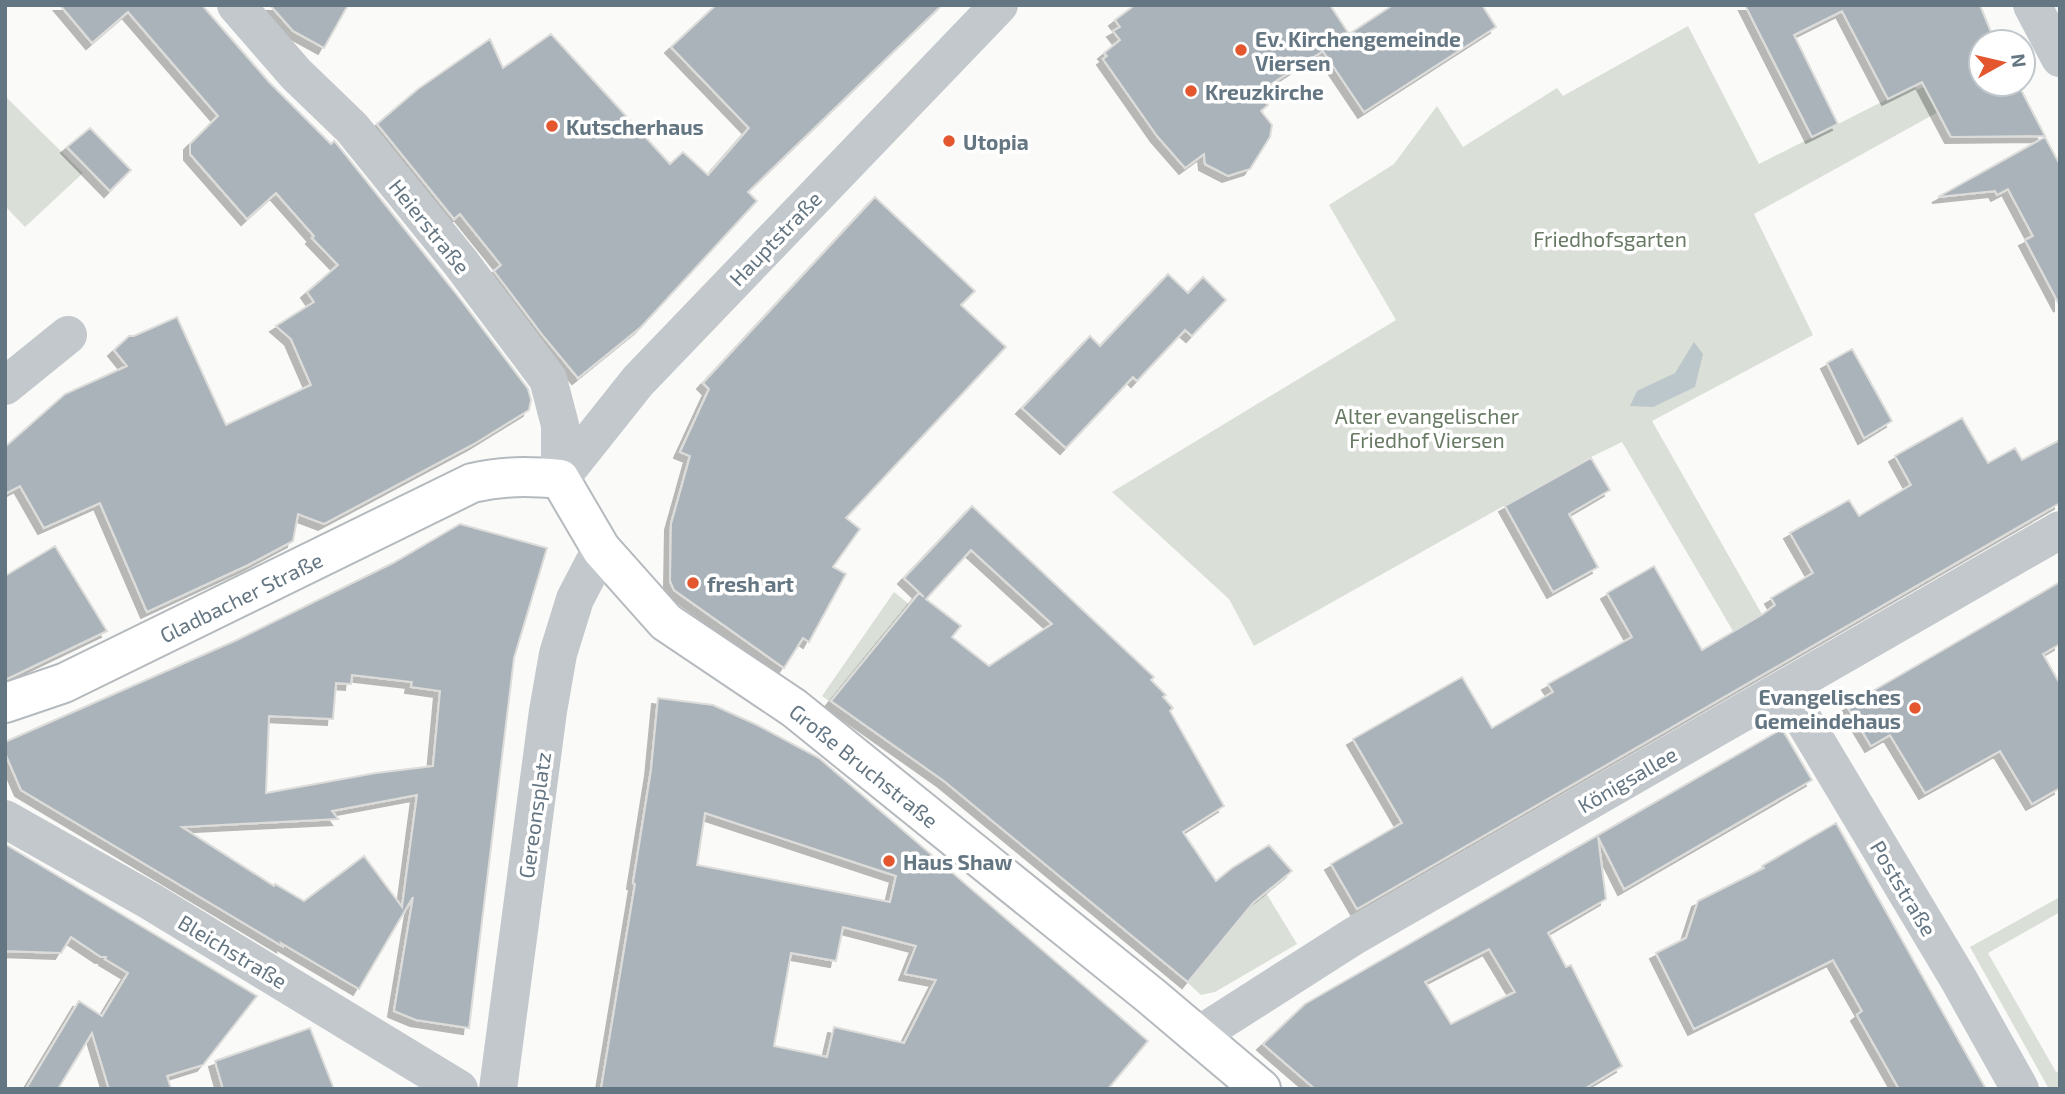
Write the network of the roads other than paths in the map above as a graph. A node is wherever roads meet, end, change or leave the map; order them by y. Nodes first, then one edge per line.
1 (236, 5) edge
2 (999, 5) edge
3 (2032, 5) edge
4 (2060, 58) edge
5 (68, 335) dead end
6 (5, 386) edge
7 (560, 479) junction
8 (2060, 530) edge
9 (601, 550) junction
10 (1785, 689) junction
11 (5, 703) edge
12 (5, 819) edge
13 (1199, 1035) junction
14 (458, 1089) edge
15 (498, 1089) edge
16 (1261, 1089) edge
17 (2020, 1089) edge

1 - 7 street, Heierstraße
2 - 7 street, Hauptstraße
3 - 4 street
5 - 6 street
7 - 9 main road, Große Bruchstraße
7 - 11 main road, Gladbacher Straße
8 - 10 street, Königsallee
9 - 13 main road, Große Bruchstraße
9 - 15 street, Gereonsplatz
10 - 13 street, Königsallee
10 - 17 street, Poststraße
12 - 14 street, Bleichstraße
13 - 16 main road, Große Bruchstraße

